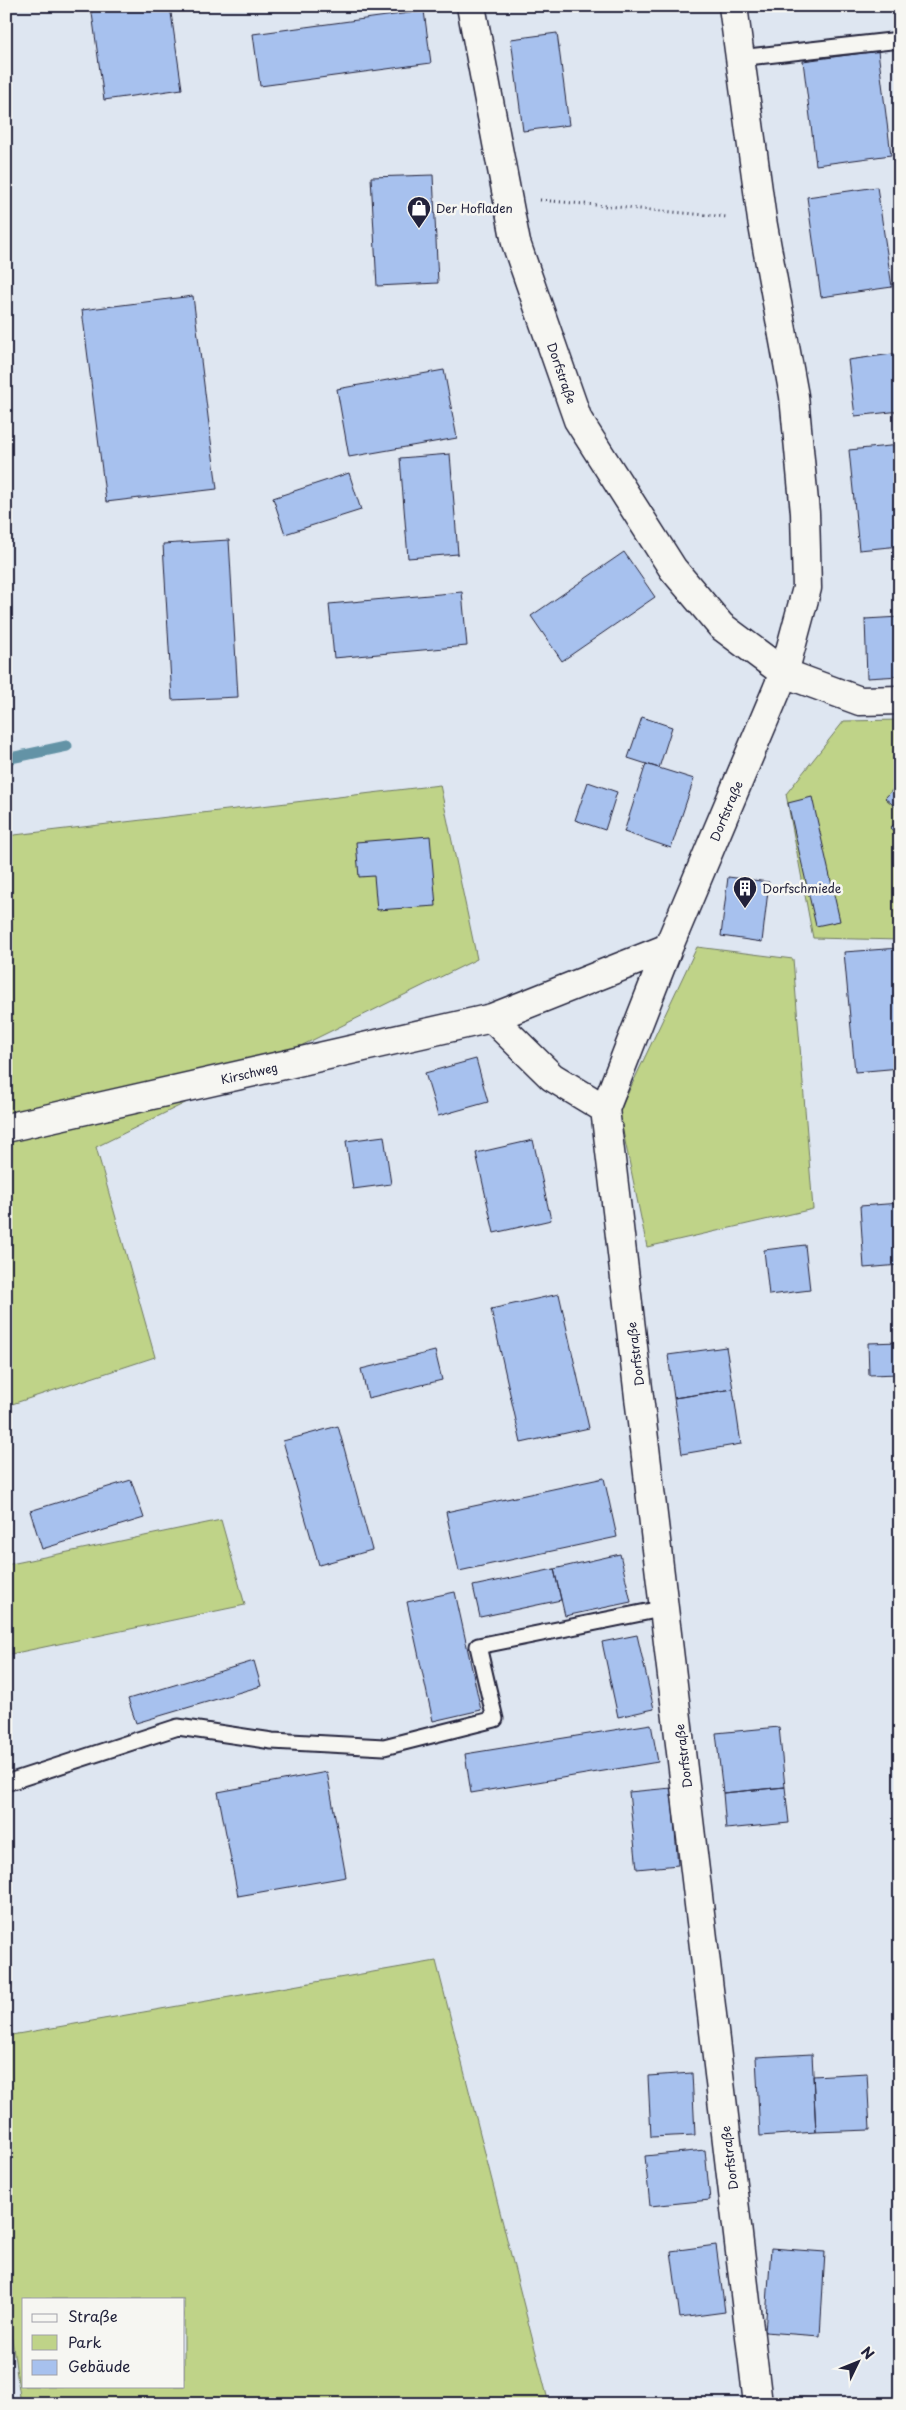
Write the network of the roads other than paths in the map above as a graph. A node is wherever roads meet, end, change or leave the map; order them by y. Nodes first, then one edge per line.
1 (471, 6) edge
2 (732, 6) edge
3 (900, 40) edge
4 (739, 58) junction
5 (784, 673) junction
6 (900, 700) edge
7 (668, 948) junction
8 (492, 1018) junction
9 (606, 1109) junction
10 (6, 1128) edge
11 (666, 1608) junction
12 (6, 1783) edge
13 (758, 2404) edge

1 - 5 street, Dorfstraße
2 - 4 street, Dorfstraße
3 - 4 lane
4 - 5 street, Dorfstraße
5 - 6 street, Dorfstraße
5 - 7 street, Dorfstraße
7 - 8 street
7 - 9 street, Dorfstraße
8 - 9 street
8 - 10 street, Kirschweg
9 - 11 street, Dorfstraße
11 - 12 lane
11 - 13 street, Dorfstraße

